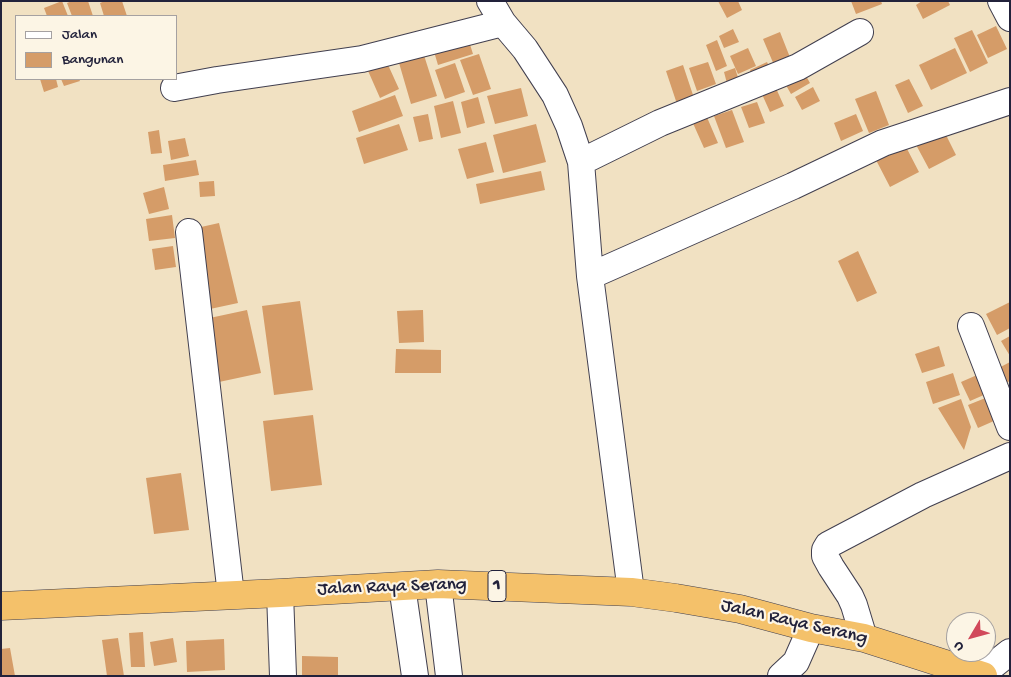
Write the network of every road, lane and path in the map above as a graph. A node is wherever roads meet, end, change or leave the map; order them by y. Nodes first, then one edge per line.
1 (1001, 1) edge
2 (496, 12) edge
3 (1010, 18) edge
4 (860, 32) dead end
5 (174, 88) dead end
6 (1010, 101) edge
7 (581, 162) junction
8 (189, 232) dead end
9 (590, 276) junction
10 (971, 326) dead end
11 (1010, 427) edge
12 (1010, 456) edge
13 (438, 584) junction
14 (402, 586) junction
15 (631, 592) junction
16 (280, 593) junction
17 (231, 595) junction
18 (1, 606) edge
19 (811, 628) junction
20 (864, 638) junction
21 (1010, 652) edge
22 (982, 675) edge
23 (284, 676) edge
24 (415, 676) edge
25 (449, 676) edge
26 (781, 676) edge

1 - 3 street
2 - 5 street
2 - 7 street
4 - 7 street
6 - 9 street
7 - 9 street
8 - 17 street
9 - 15 street
10 - 11 street
12 - 20 street
13 - 14 highway, Jalan Raya Serang / 1
13 - 15 highway, Jalan Raya Serang / 1
13 - 25 street
14 - 16 highway, Jalan Raya Serang / 1
14 - 24 street
15 - 19 highway, Jalan Raya Serang / 1
16 - 17 highway, Jalan Raya Serang / 1
16 - 23 street
17 - 18 highway, Jalan Raya Serang / 1
19 - 20 highway, Jalan Raya Serang / 1
19 - 26 street
20 - 22 highway, Jalan Raya Serang / 1
21 - 22 street

